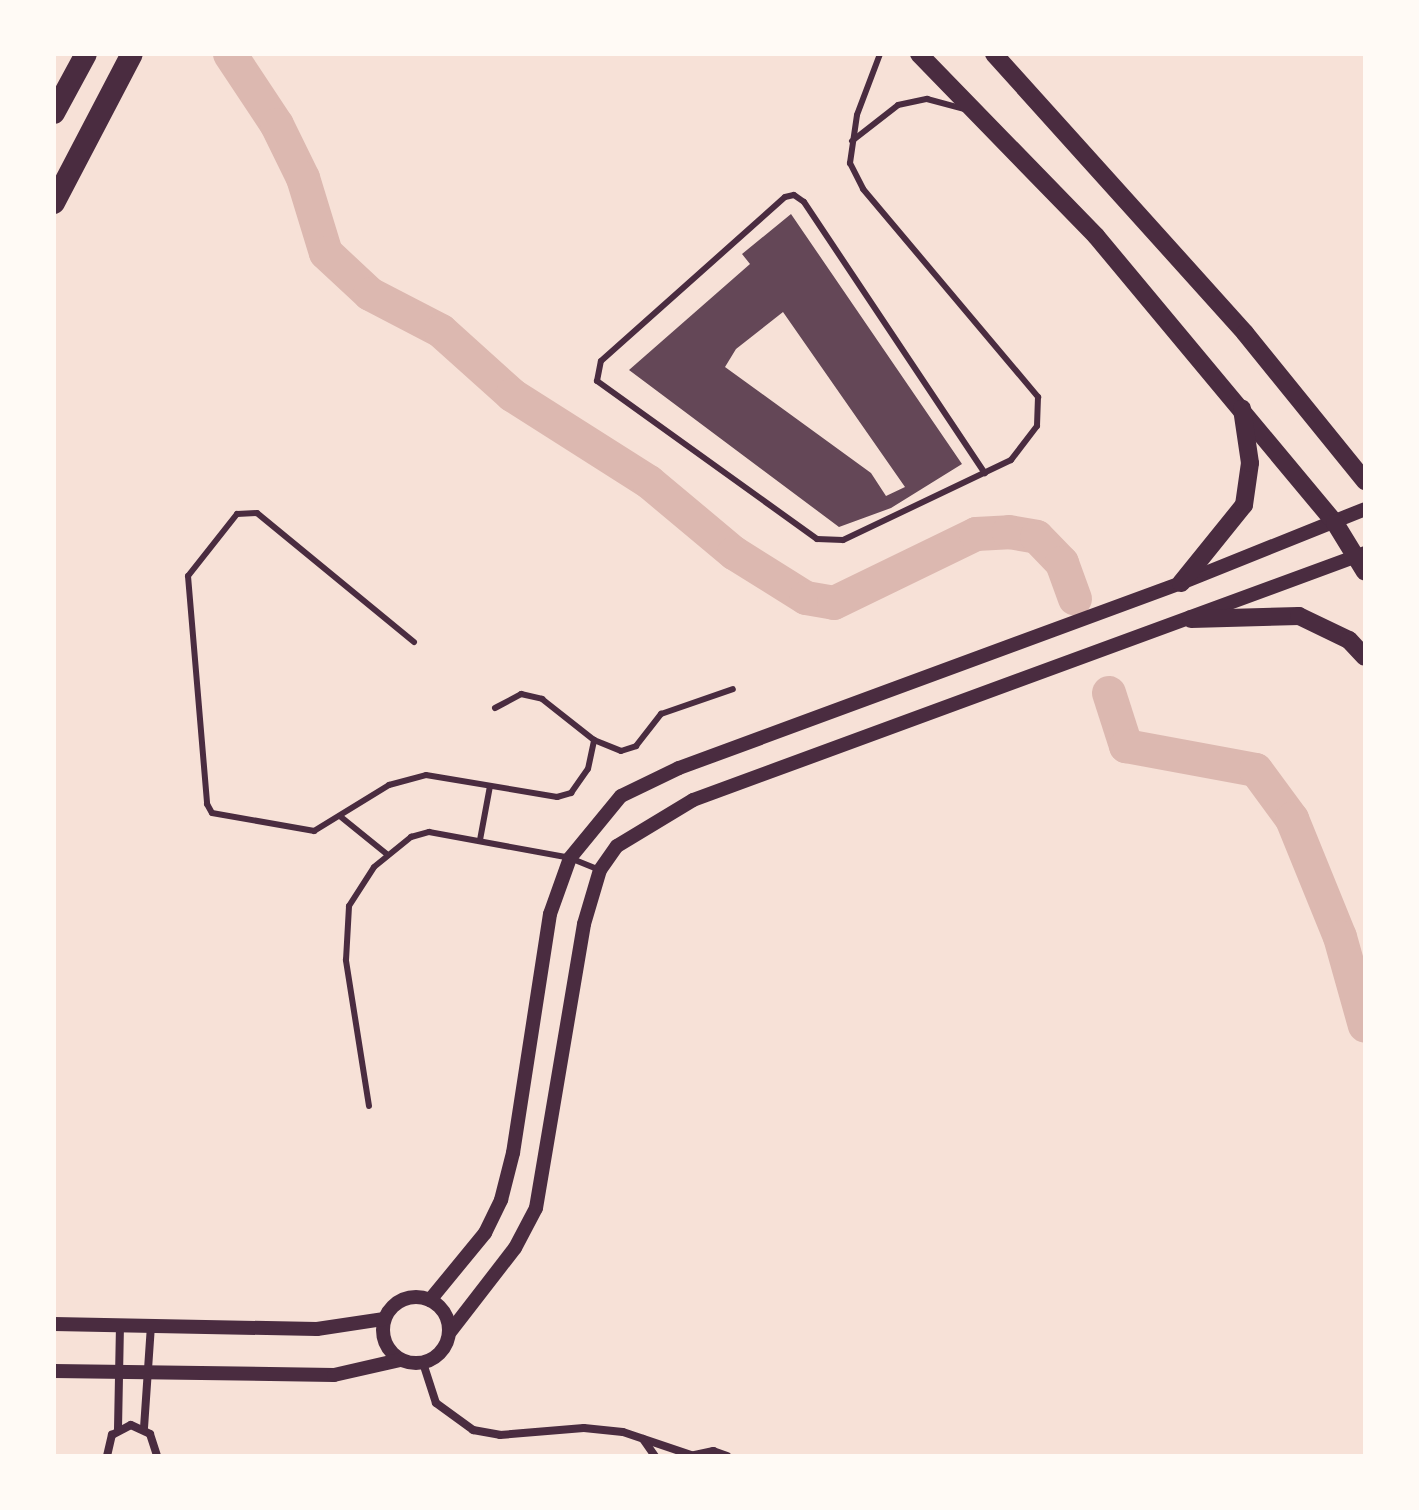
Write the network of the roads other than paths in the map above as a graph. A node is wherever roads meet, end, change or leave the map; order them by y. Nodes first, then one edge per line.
1 (86, 54) edge
2 (132, 54) edge
3 (880, 54) edge
4 (919, 54) edge
5 (994, 54) edge
6 (54, 113) edge
7 (977, 113) junction
8 (851, 142) junction
9 (54, 203) edge
10 (1242, 408) junction
11 (985, 473) junction
12 (1365, 481) edge
13 (1365, 509) edge
14 (1335, 523) junction
15 (1362, 561) edge
16 (1181, 583) junction
17 (1191, 619) junction
18 (414, 642) dead end
19 (1365, 657) edge
20 (733, 689) dead end
21 (495, 708) dead end
22 (594, 740) junction
23 (490, 786) junction
24 (341, 817) junction
25 (480, 840) junction
26 (388, 855) junction
27 (570, 858) junction
28 (600, 870) junction
29 (369, 1106) dead end
30 (430, 1300) junction
31 (384, 1319) junction
32 (120, 1323) junction
33 (54, 1324) edge
34 (151, 1324) junction
35 (450, 1332) junction
36 (400, 1360) junction
37 (423, 1363) junction
38 (123, 1370) junction
39 (152, 1370) junction
40 (54, 1371) edge
41 (144, 1428) junction
42 (118, 1429) junction
43 (642, 1438) junction
44 (107, 1456) edge
45 (157, 1456) edge
46 (655, 1456) edge
47 (690, 1456) edge
48 (727, 1456) edge

1 - 6 highway
2 - 9 highway
3 - 8 lane
4 - 7 main road
5 - 12 main road
7 - 8 lane
7 - 10 main road
8 - 11 lane
10 - 14 main road
10 - 16 main road
11 - 11 lane
13 - 14 street
14 - 15 main road
14 - 16 street
15 - 17 street
16 - 27 street
17 - 19 main road
17 - 28 street
18 - 24 lane
20 - 22 lane
21 - 22 lane
22 - 23 lane
23 - 24 lane
23 - 25 lane
24 - 26 lane
25 - 26 lane
25 - 27 lane
26 - 29 lane
27 - 28 lane
27 - 30 street
28 - 35 street
30 - 31 street
30 - 35 street
31 - 34 street
31 - 36 street
32 - 33 street
32 - 34 street
32 - 38 street
34 - 39 street
35 - 37 street
36 - 37 street
36 - 39 street
37 - 43 street
38 - 39 street
38 - 40 street
38 - 42 street
39 - 41 street
41 - 42 street
41 - 45 street
42 - 44 street
43 - 46 street
43 - 47 street
47 - 48 street

